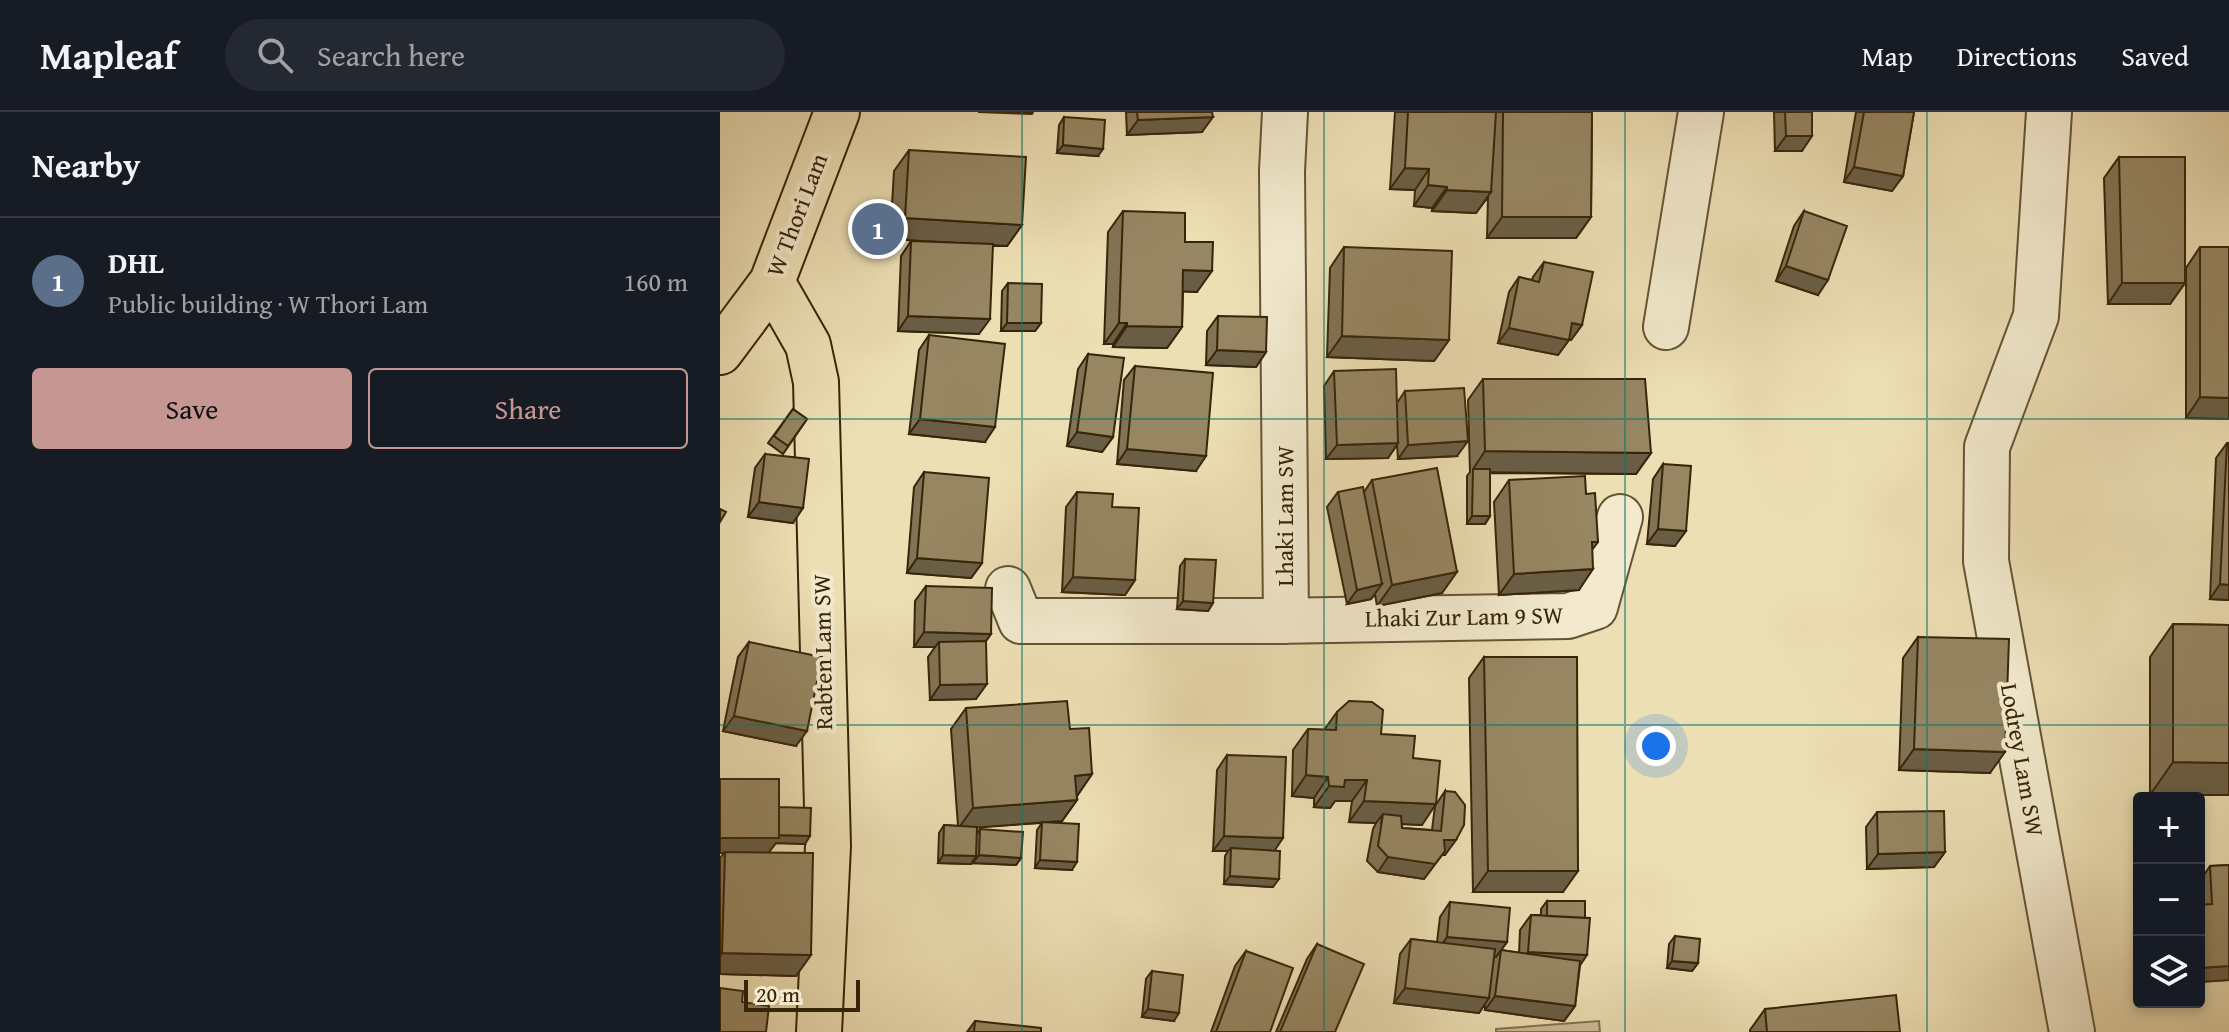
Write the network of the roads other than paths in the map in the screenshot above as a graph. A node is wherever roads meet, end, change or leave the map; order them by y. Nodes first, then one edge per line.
1 (837, 112) edge
2 (1285, 112) edge
3 (1701, 112) edge
4 (2049, 112) edge
5 (772, 282) junction
6 (1666, 327) dead end
7 (720, 352) edge
8 (1620, 517) dead end
9 (1008, 589) dead end
10 (1286, 621) junction
11 (819, 1032) edge
12 (2072, 1032) edge

1 - 5 main road, W Thori Lam
2 - 10 street, Lhaki Lam SW
3 - 6 street
4 - 12 street, Lodrey Lam SW
5 - 7 main road, W Thori Lam
5 - 11 main road, Rabten Lam SW
8 - 10 street, Lhaki Zur Lam 9 SW
9 - 10 street, Lhaki Lam SW

